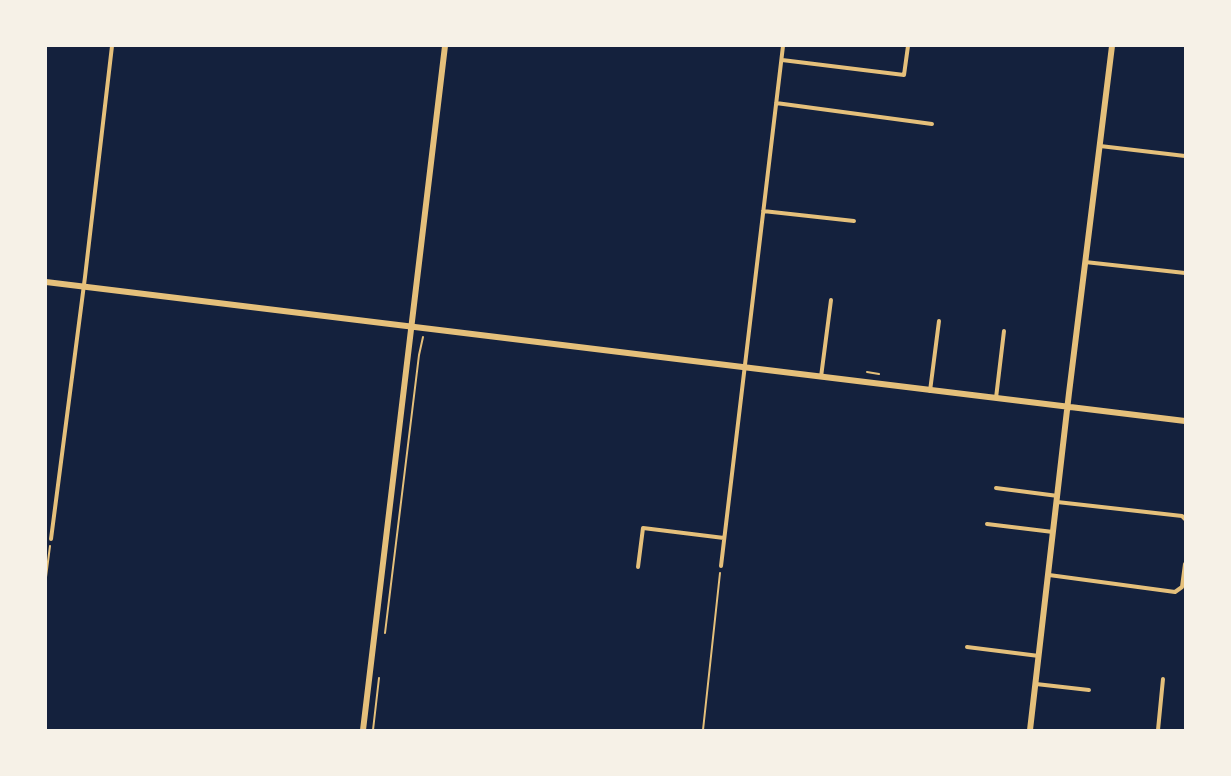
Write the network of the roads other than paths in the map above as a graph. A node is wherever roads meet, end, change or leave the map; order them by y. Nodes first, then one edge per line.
1 (112, 46) edge
2 (445, 46) edge
3 (783, 46) edge
4 (908, 46) edge
5 (1112, 46) edge
6 (782, 60) junction
7 (776, 103) junction
8 (932, 124) dead end
9 (1100, 146) junction
10 (1185, 156) edge
11 (763, 211) junction
12 (854, 221) dead end
13 (1085, 262) junction
14 (1185, 273) edge
15 (46, 282) edge
16 (84, 286) junction
17 (831, 300) dead end
18 (939, 321) dead end
19 (412, 327) junction
20 (1004, 331) dead end
21 (744, 368) junction
22 (821, 377) junction
23 (930, 391) junction
24 (996, 398) junction
25 (1068, 407) junction
26 (1185, 421) edge
27 (996, 488) dead end
28 (1057, 499) junction
29 (1185, 519) edge
30 (987, 524) dead end
31 (1054, 532) junction
32 (724, 538) junction
33 (51, 539) road end
34 (1185, 564) edge
35 (721, 566) road end
36 (638, 567) dead end
37 (1049, 575) junction
38 (967, 647) dead end
39 (1039, 656) junction
40 (1163, 679) dead end
41 (1036, 684) junction
42 (1088, 690) dead end
43 (363, 730) edge
44 (1030, 730) edge
45 (1158, 730) edge

1 - 16 street
2 - 19 street
3 - 6 street
4 - 6 street
5 - 9 street
6 - 7 street
7 - 8 street
7 - 11 street
9 - 10 street
9 - 13 street
11 - 12 street
11 - 21 street
13 - 14 street
13 - 25 street
15 - 16 street
16 - 19 street
16 - 33 street
17 - 22 street
18 - 23 street
19 - 21 street
19 - 43 street
20 - 24 street
21 - 22 street
21 - 32 street
22 - 23 street
23 - 24 street
24 - 25 street
25 - 26 street
25 - 28 street
27 - 28 street
28 - 29 street
28 - 31 street
30 - 31 street
31 - 37 street
32 - 35 street
32 - 36 street
34 - 37 street
37 - 39 street
38 - 39 street
39 - 41 street
40 - 45 street
41 - 42 street
41 - 44 street

